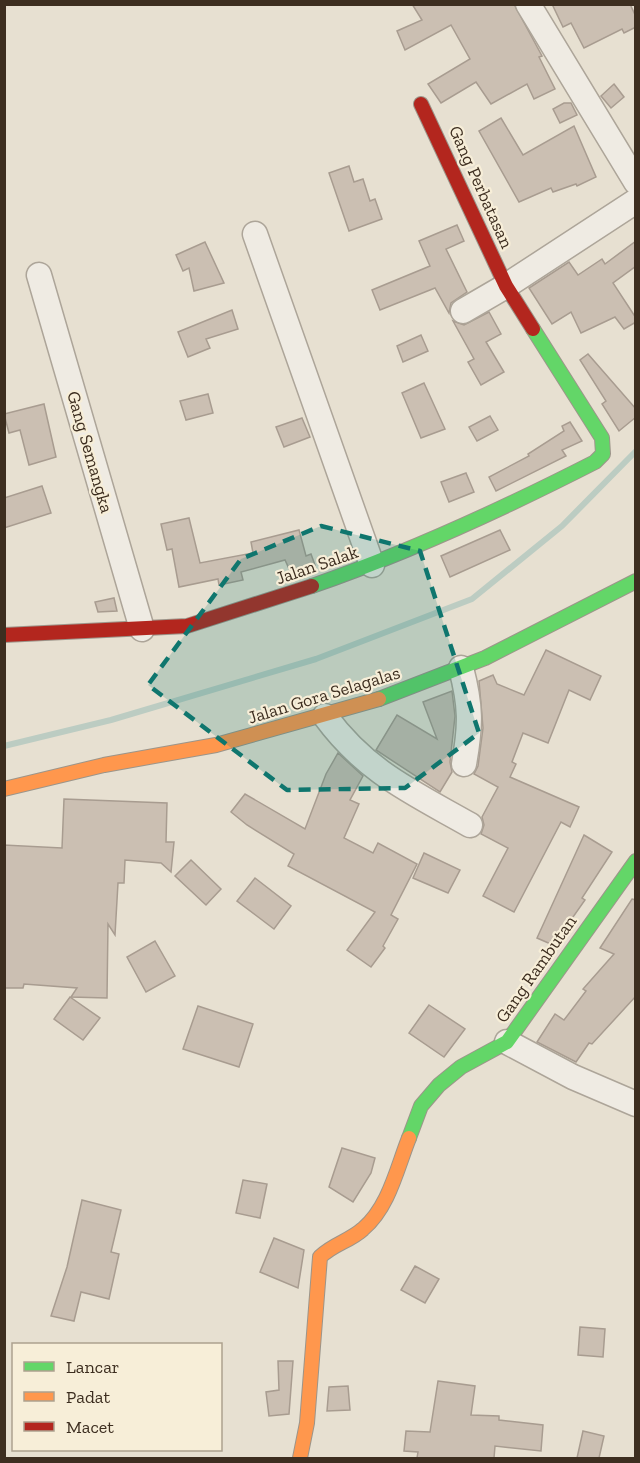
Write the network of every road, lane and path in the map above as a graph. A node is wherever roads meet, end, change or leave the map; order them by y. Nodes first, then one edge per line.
1 (528, 4) edge
2 (421, 104) dead end
3 (636, 182) edge
4 (636, 201) edge
5 (255, 234) dead end
6 (39, 275) dead end
7 (507, 286) junction
8 (463, 311) dead end
9 (602, 438) joint
10 (372, 565) junction
11 (636, 581) edge
12 (142, 629) junction
13 (5, 632) edge
14 (461, 668) junction
15 (325, 716) junction
16 (464, 764) dead end
17 (4, 789) edge
18 (470, 825) dead end
19 (636, 861) edge
20 (507, 1042) junction
21 (636, 1104) edge
22 (300, 1458) edge

1 - 3 street
2 - 7 street, Gang Perbatasan
4 - 7 street
5 - 10 street
6 - 12 street, Gang Semangka
7 - 8 street
7 - 9 street, Gang Perbatasan
9 - 10 street, Jalan Salak
10 - 12 street, Jalan Salak
11 - 14 street, Jalan Gora Selagalas
12 - 13 street, Jalan Salak
14 - 15 street, Jalan Gora Selagalas
14 - 16 street
15 - 17 street, Jalan Gora Selagalas
15 - 18 street
19 - 20 street, Gang Rambutan
20 - 21 street
20 - 22 street, Gang Rambutan

